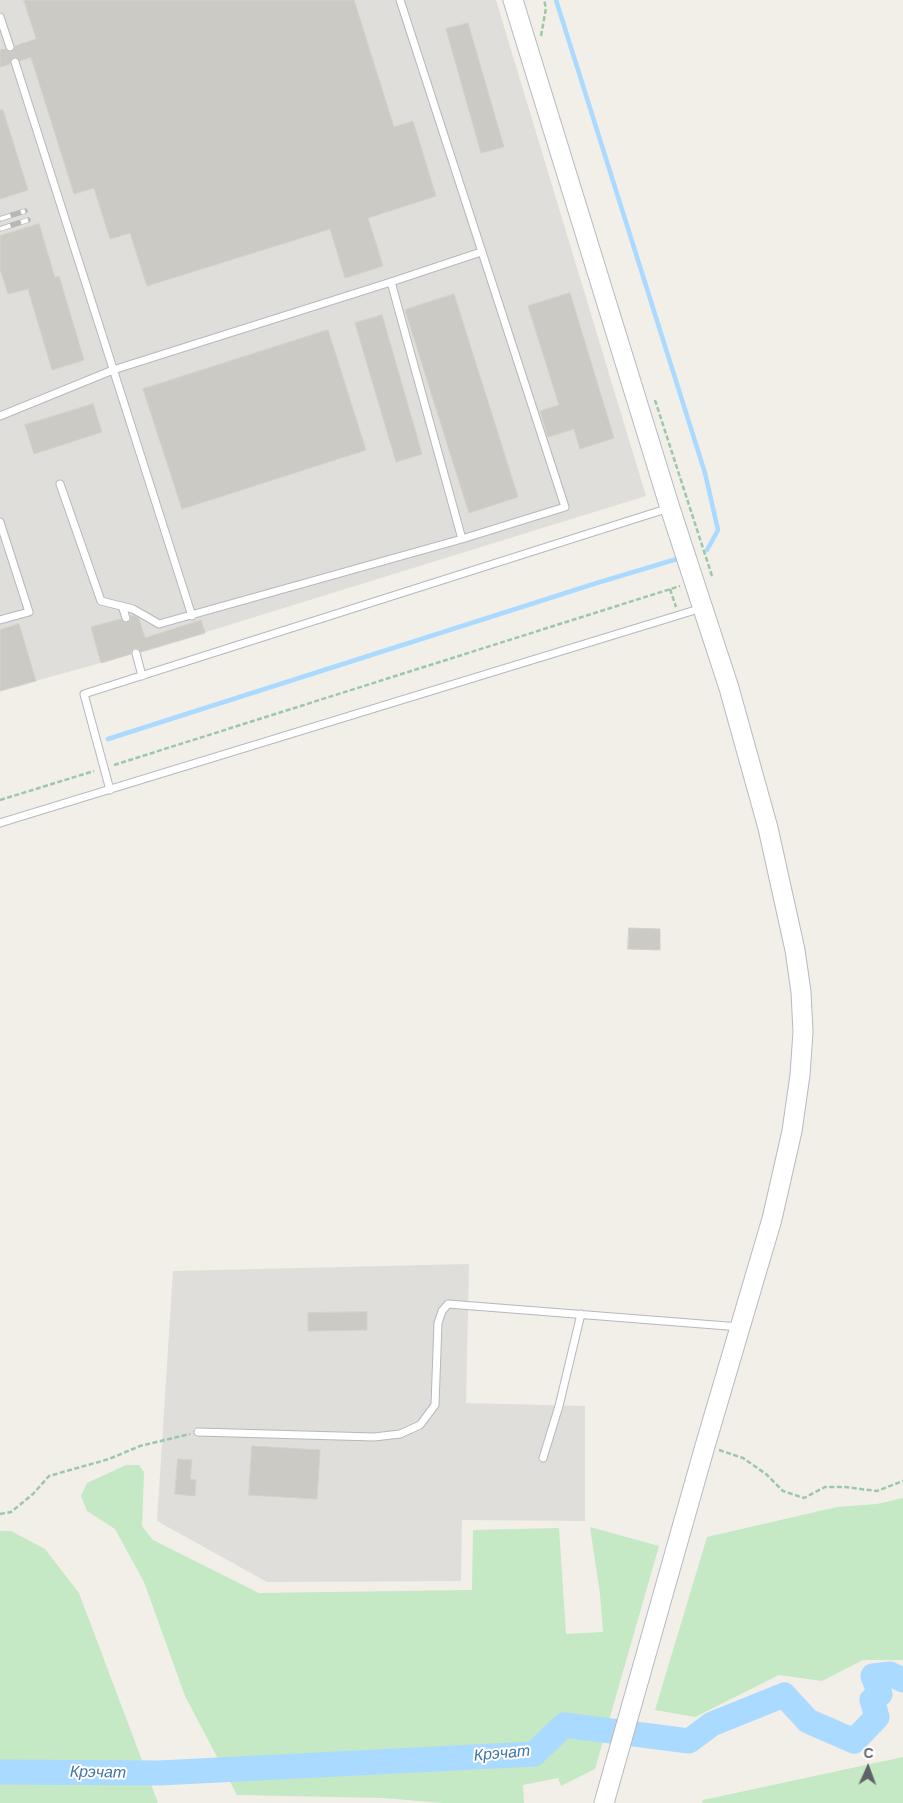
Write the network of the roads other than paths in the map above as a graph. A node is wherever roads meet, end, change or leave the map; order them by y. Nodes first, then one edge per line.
1 (400, 0) edge
2 (513, 0) edge
3 (0, 17) edge
4 (10, 47) dead end
5 (14, 62) dead end
6 (481, 252) junction
7 (391, 282) junction
8 (112, 370) junction
9 (0, 416) edge
10 (60, 484) dead end
11 (670, 508) junction
12 (0, 522) edge
13 (462, 539) junction
14 (122, 606) junction
15 (703, 608) junction
16 (192, 616) junction
17 (126, 618) dead end
18 (0, 620) edge
19 (136, 653) dead end
20 (142, 676) junction
21 (110, 790) junction
22 (0, 823) edge
23 (581, 1314) junction
24 (740, 1327) junction
25 (198, 1432) road end
26 (544, 1458) dead end
27 (604, 1803) edge

1 - 6 lane
2 - 11 street
3 - 4 lane
5 - 8 lane
6 - 7 lane
6 - 13 lane
7 - 8 lane
7 - 13 lane
8 - 9 lane
8 - 16 lane
10 - 14 lane
11 - 15 street
11 - 20 lane
12 - 18 lane
13 - 16 lane
14 - 16 lane
14 - 17 lane
15 - 21 lane
15 - 24 street
19 - 20 lane
20 - 21 lane
21 - 22 lane
23 - 24 lane
23 - 25 lane
23 - 26 lane
24 - 27 street

